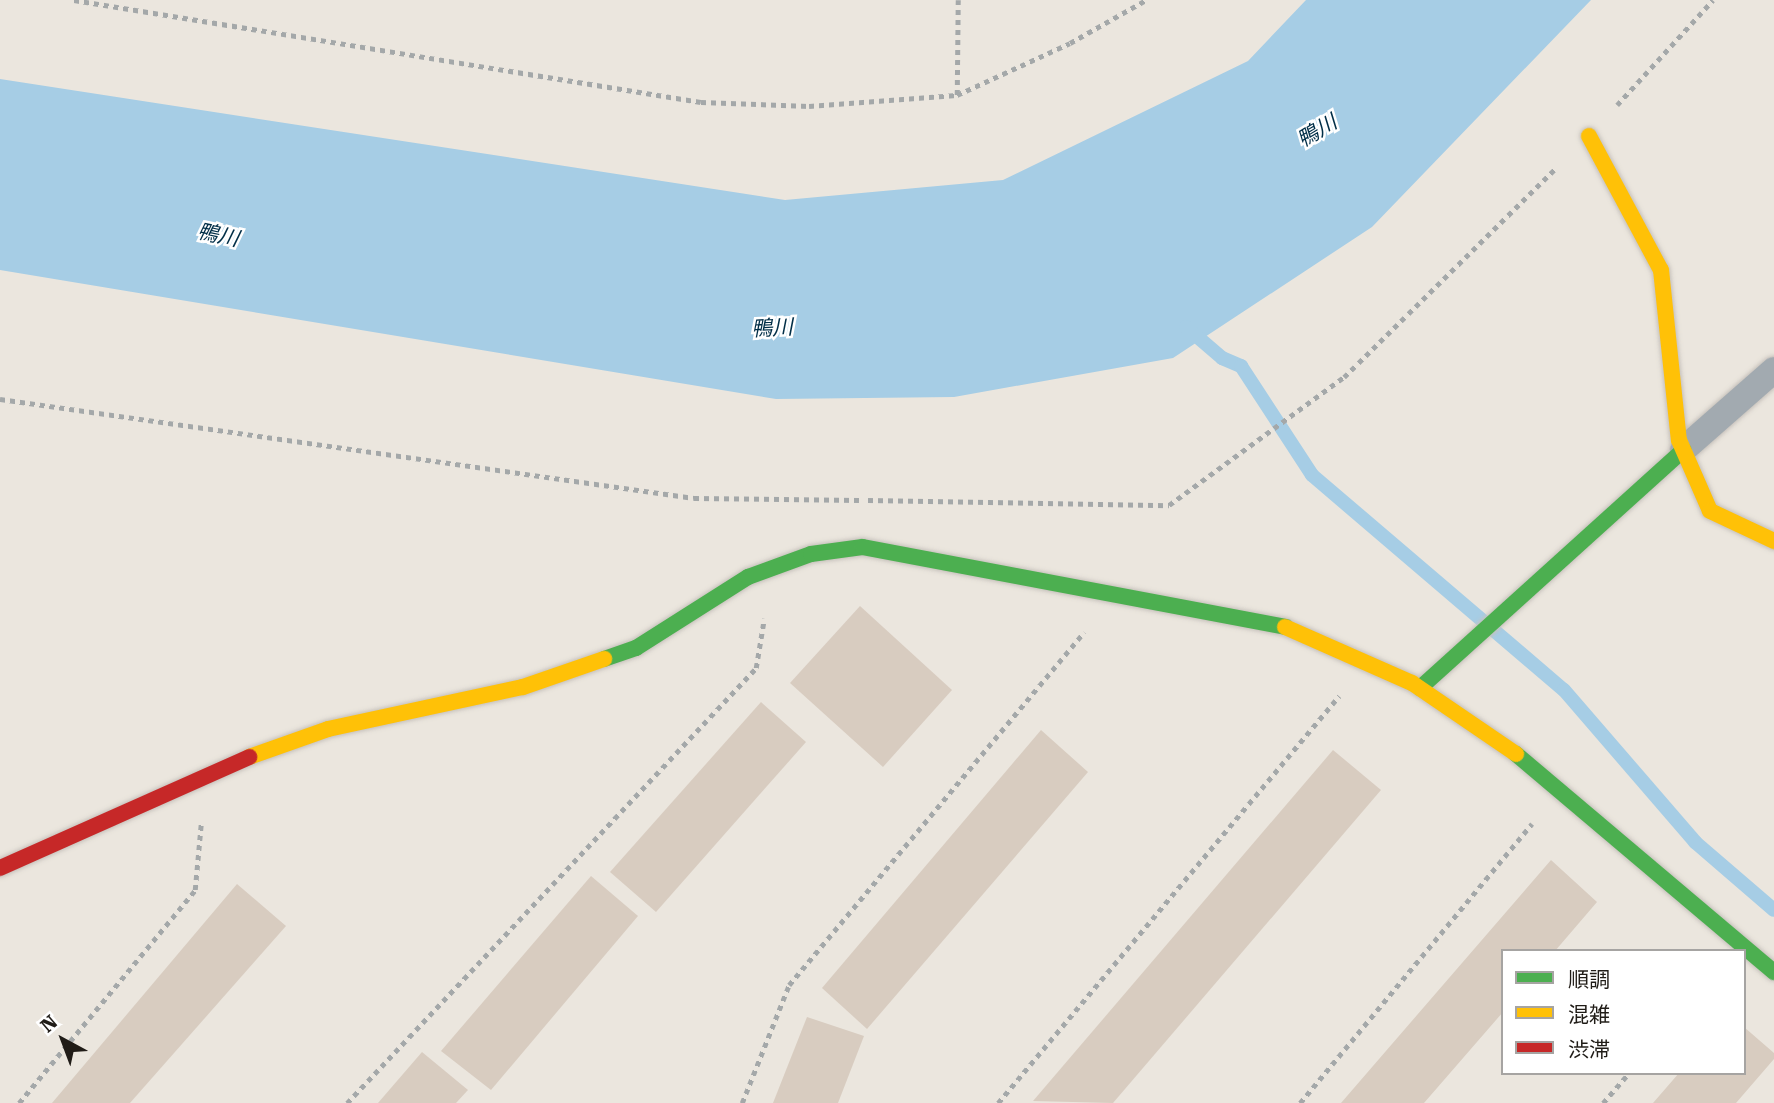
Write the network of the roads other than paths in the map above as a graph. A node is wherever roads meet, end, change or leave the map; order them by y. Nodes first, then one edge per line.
1 (1589, 136) road end
2 (1774, 370) edge
3 (1683, 450) junction
4 (1774, 541) edge
5 (1420, 688) junction
6 (0, 869) edge
7 (1774, 972) edge

1 - 3 street
2 - 3 lane
3 - 4 street
3 - 5 street
5 - 6 street
5 - 7 street

